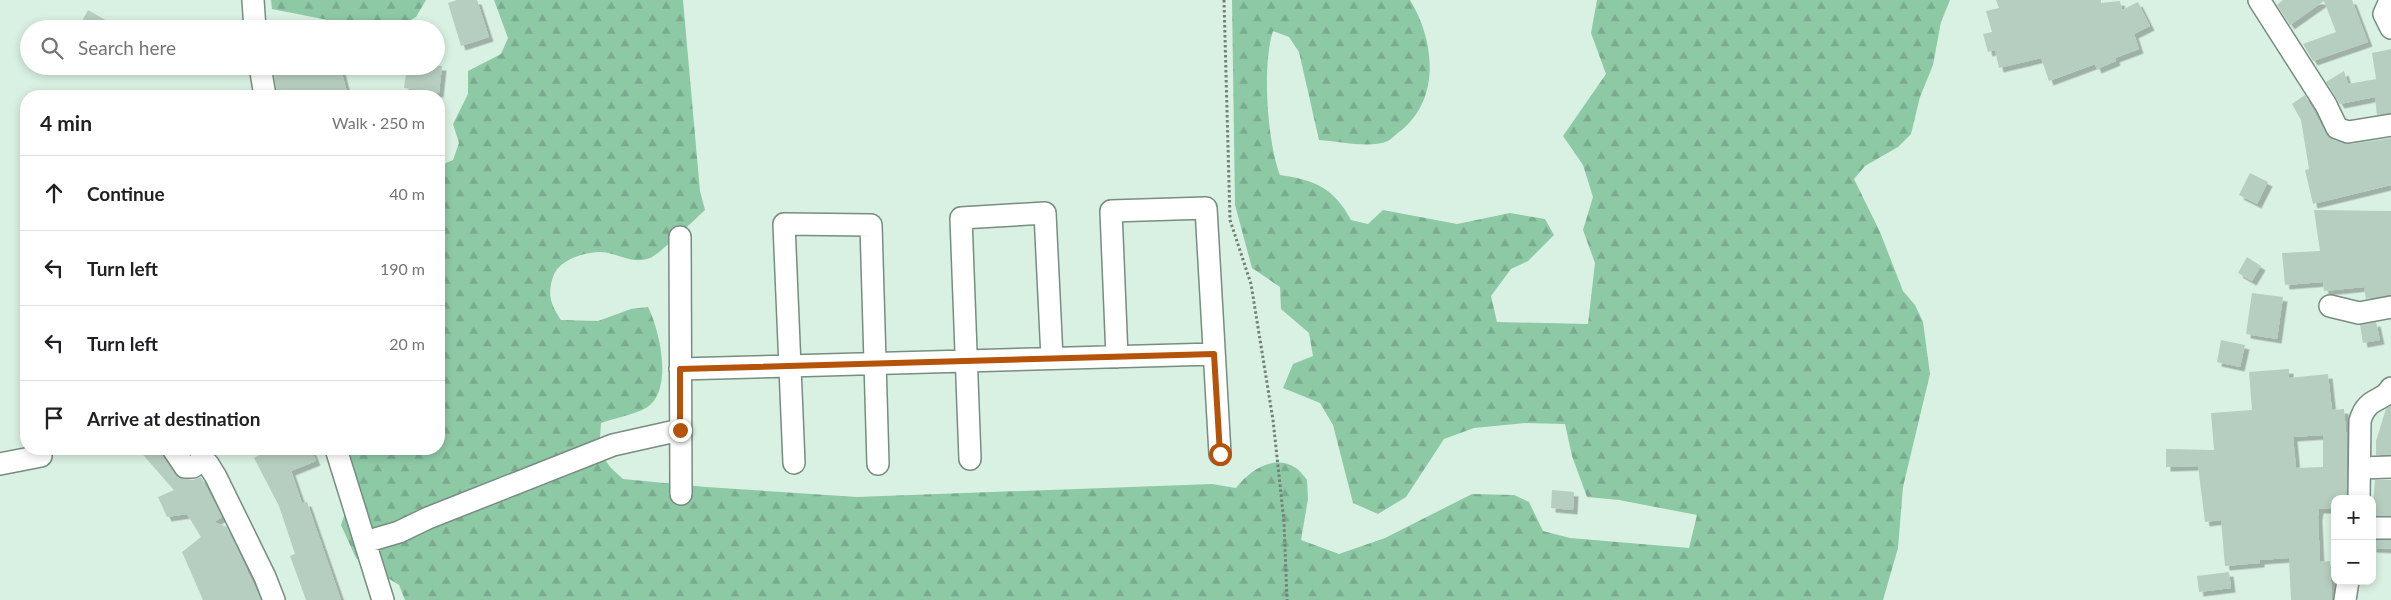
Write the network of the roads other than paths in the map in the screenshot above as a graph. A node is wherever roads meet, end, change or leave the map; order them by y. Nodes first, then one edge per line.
1 (253, 0) edge
2 (2259, 0) edge
3 (2391, 3) edge
4 (254, 20) edge
5 (2391, 28) edge
6 (262, 75) edge
7 (264, 90) edge
8 (2391, 125) edge
9 (680, 236) dead end
10 (2330, 306) dead end
11 (2391, 307) edge
12 (1214, 354) junction
13 (1117, 357) junction
14 (1052, 358) junction
15 (967, 361) junction
16 (874, 363) junction
17 (790, 366) junction
18 (680, 369) junction
19 (2390, 391) edge
20 (680, 430) junction
21 (1220, 454) dead end
22 (177, 455) edge
23 (338, 455) edge
24 (41, 456) dead end
25 (970, 459) dead end
26 (794, 463) dead end
27 (0, 464) edge
28 (878, 464) dead end
29 (2391, 467) edge
30 (2361, 468) junction
31 (681, 494) dead end
32 (2359, 495) edge
33 (2376, 528) edge
34 (2391, 528) edge
35 (365, 542) junction
36 (2347, 585) edge
37 (274, 600) edge
38 (383, 600) edge
39 (2345, 600) edge

1 - 4 street
2 - 8 street
3 - 5 street
6 - 7 street
9 - 18 street
10 - 11 street
12 - 13 street
12 - 13 street
12 - 21 street
13 - 14 street
14 - 15 street
14 - 15 street
15 - 16 street
15 - 25 street
16 - 17 street
16 - 17 street
16 - 28 street
17 - 18 street
17 - 26 street
18 - 20 street
19 - 30 street
20 - 31 street
20 - 35 street
22 - 37 street
23 - 35 street
24 - 27 street
29 - 30 street
30 - 32 street
33 - 34 street
35 - 38 street
36 - 39 street

